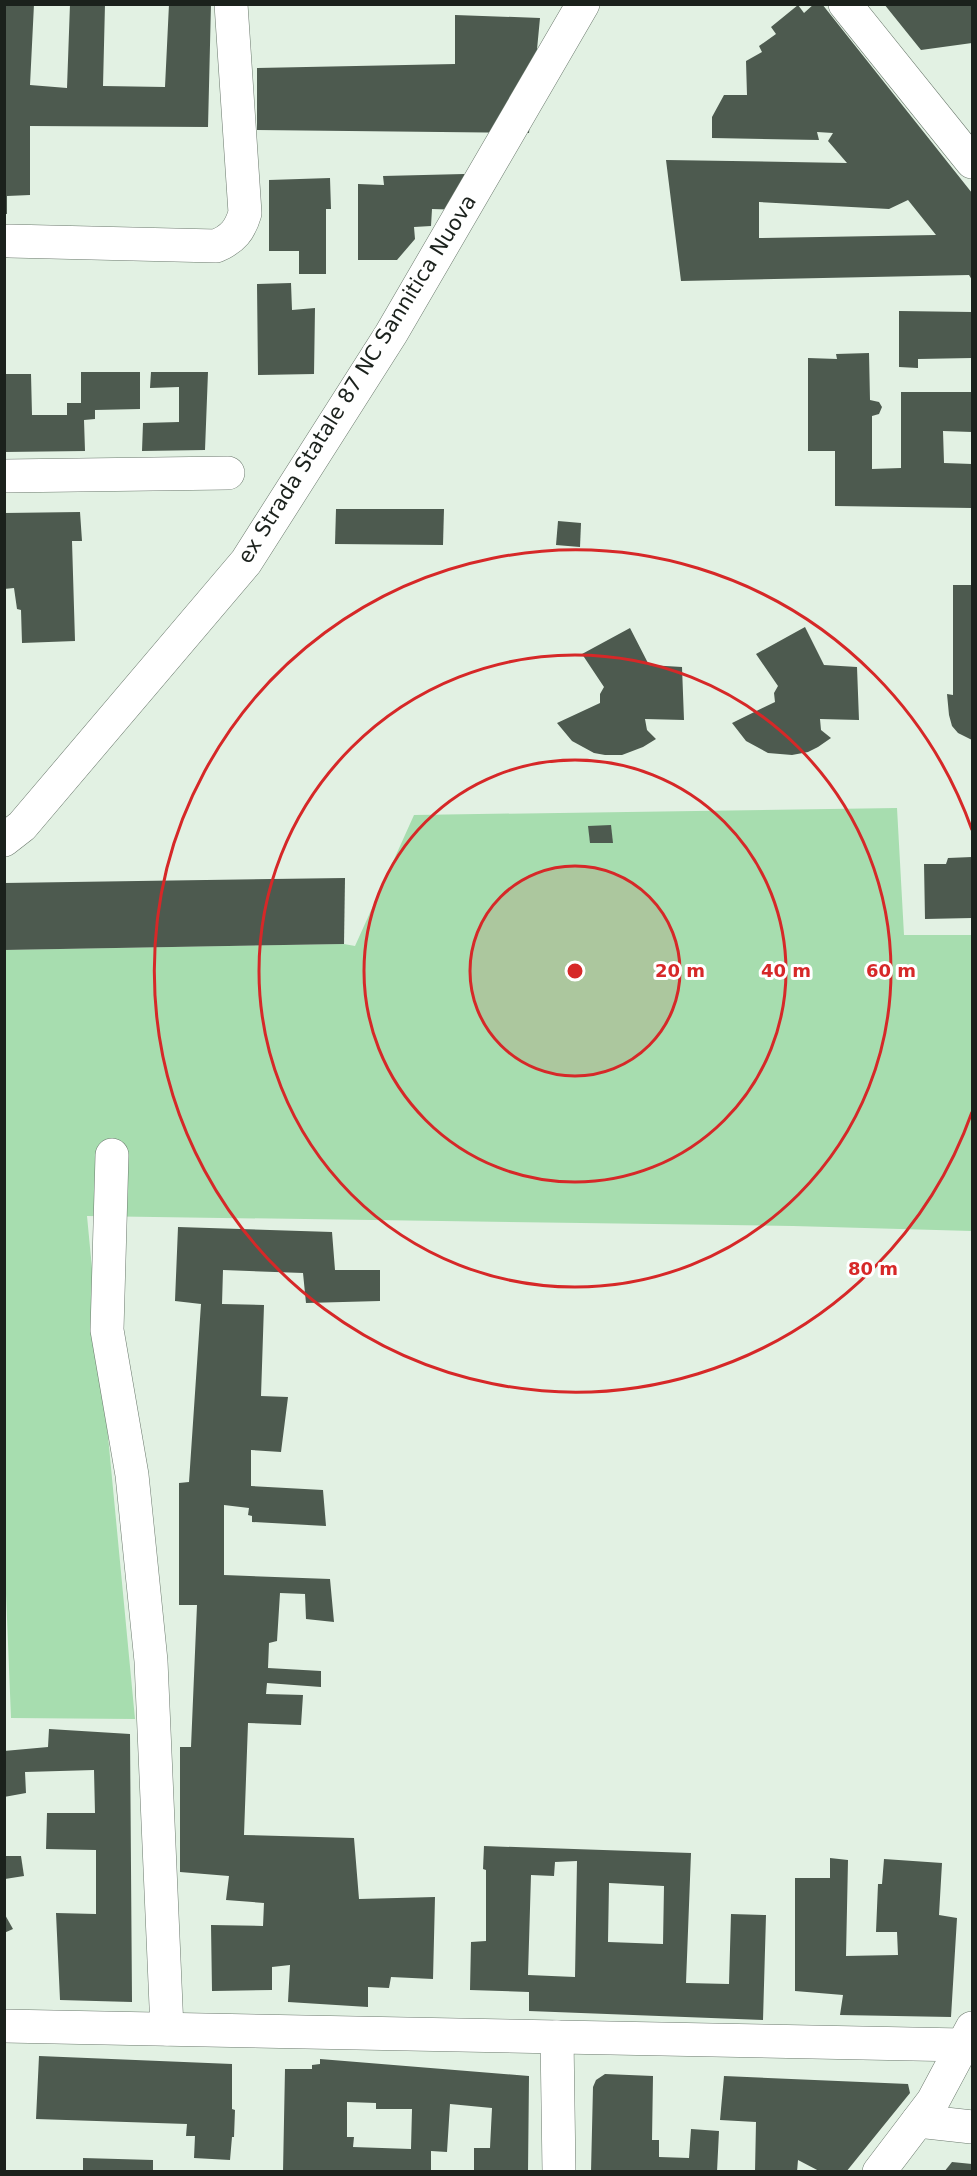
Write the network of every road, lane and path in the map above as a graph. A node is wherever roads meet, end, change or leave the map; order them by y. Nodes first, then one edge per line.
1 (231, 4) edge
2 (583, 4) edge
3 (845, 4) edge
4 (972, 162) edge
5 (9, 241) dead end
6 (228, 473) dead end
7 (4, 476) edge
8 (4, 840) edge
9 (112, 1155) dead end
10 (4, 2026) edge
11 (167, 2029) junction
12 (557, 2037) junction
13 (968, 2037) edge
14 (918, 2121) junction
15 (972, 2127) edge
16 (559, 2172) edge
17 (879, 2172) edge

1 - 5 main road
2 - 8 main road, ex Strada Statale 87 NC Sannitica Nuova
3 - 4 main road
6 - 7 main road
9 - 11 main road
10 - 11 main road
11 - 12 main road
12 - 13 main road
12 - 16 main road
13 - 14 main road
14 - 15 main road
14 - 17 main road

